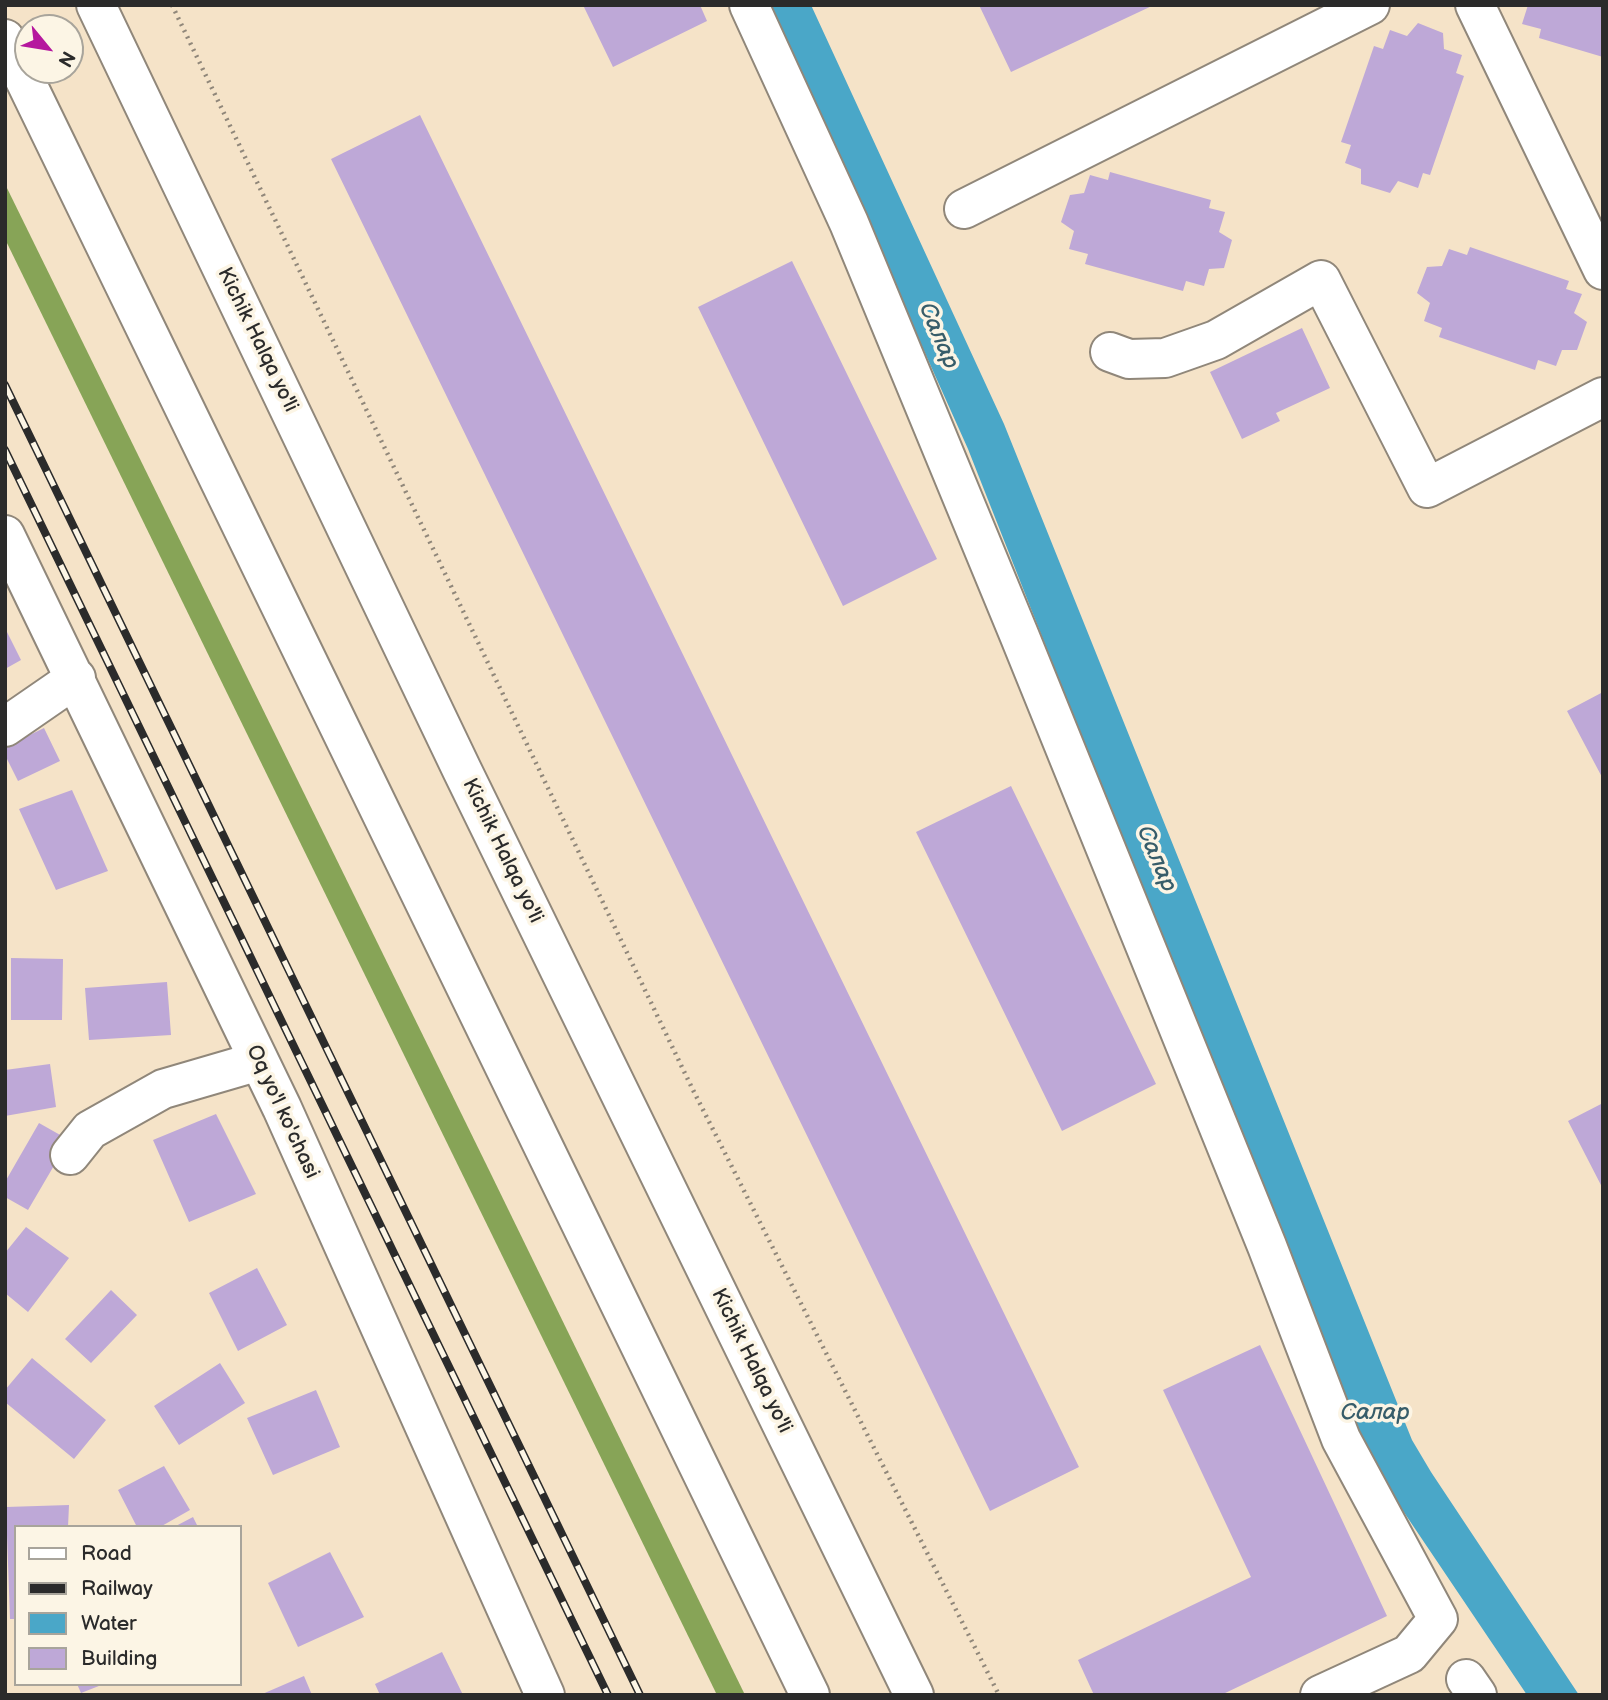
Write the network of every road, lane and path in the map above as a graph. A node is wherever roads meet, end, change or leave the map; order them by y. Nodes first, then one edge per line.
1 (96, 5) edge
2 (172, 5) edge
3 (749, 5) edge
4 (1370, 5) edge
5 (1475, 5) edge
6 (5, 39) edge
7 (964, 209) dead end
8 (1603, 270) edge
9 (1110, 352) dead end
10 (1603, 397) edge
11 (5, 535) edge
12 (76, 678) junction
13 (5, 727) edge
14 (259, 1061) junction
15 (70, 1155) dead end
16 (545, 1695) edge
17 (810, 1695) edge
18 (914, 1695) edge
19 (999, 1695) edge
20 (1320, 1695) edge

1 - 18 main road, Kichik Halqa yo'li
2 - 19 path
3 - 20 main road
4 - 7 main road
5 - 8 main road
6 - 17 main road
9 - 10 main road
11 - 12 main road, Oq yo'l ko'chasi
12 - 13 main road
12 - 14 main road, Oq yo'l ko'chasi
14 - 15 main road
14 - 16 main road, Oq yo'l ko'chasi

